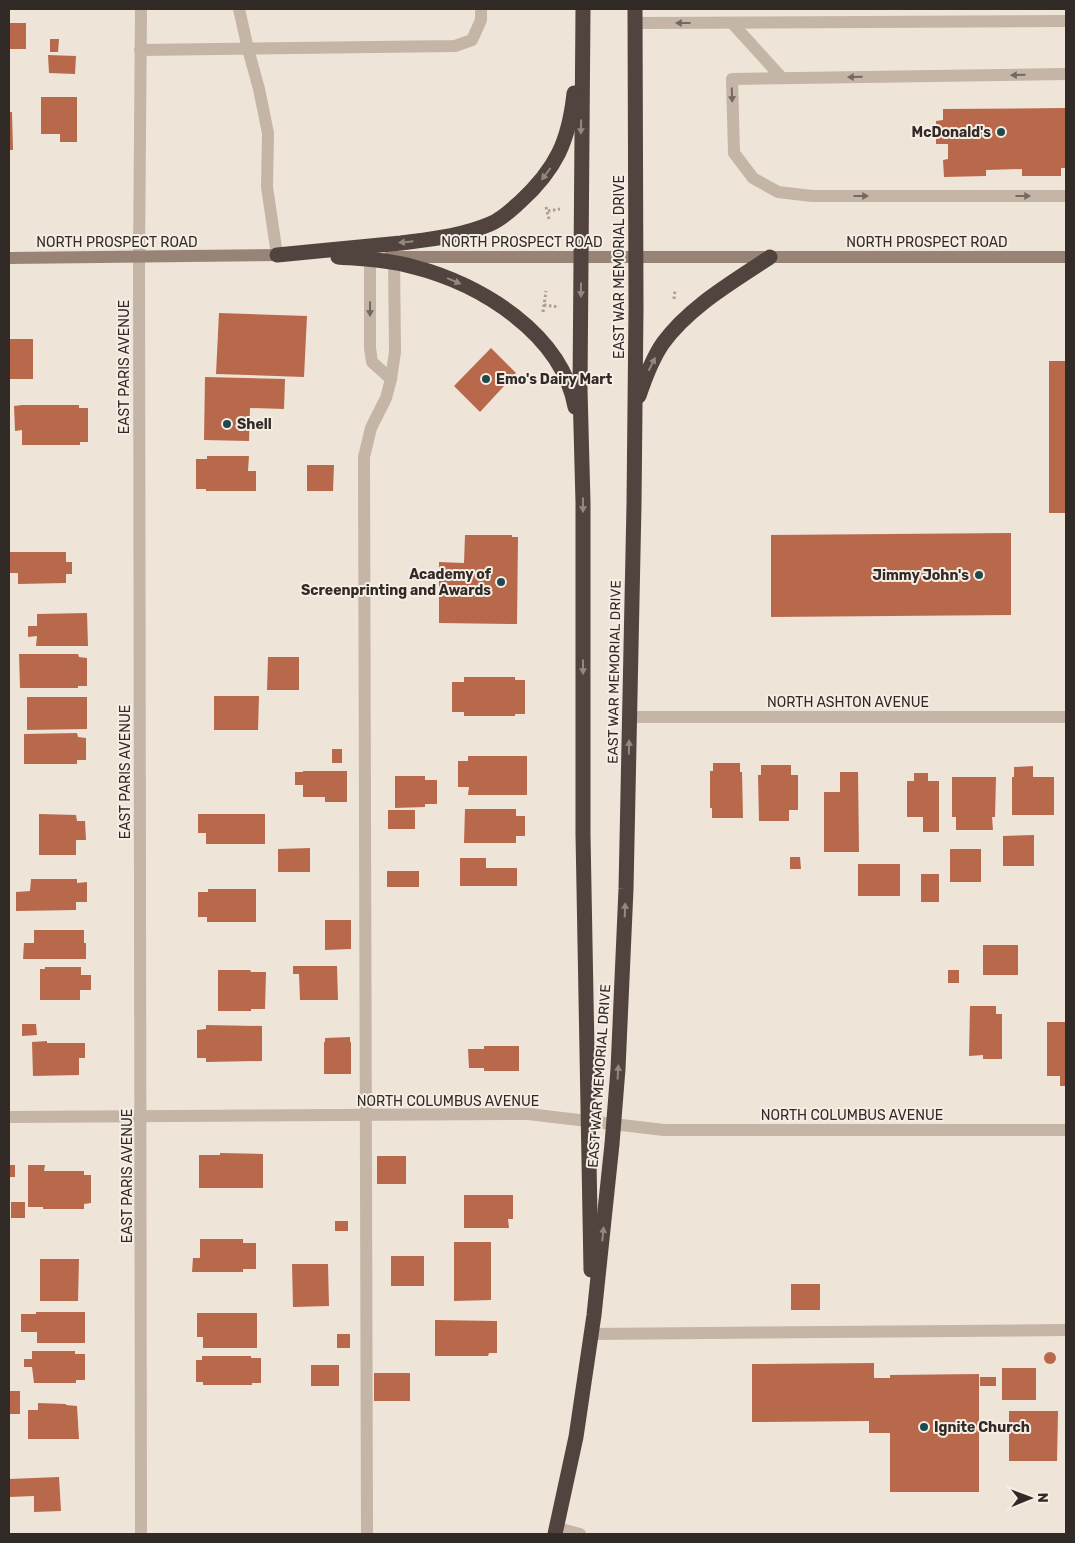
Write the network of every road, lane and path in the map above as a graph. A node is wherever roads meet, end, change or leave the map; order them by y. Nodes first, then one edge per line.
1 (140, 9) edge
2 (238, 9) edge
3 (481, 9) edge
4 (578, 9) edge
5 (582, 9) edge
6 (635, 16) edge
7 (1066, 21) edge
8 (732, 24) junction
9 (248, 49) junction
10 (140, 50) junction
11 (1066, 74) edge
12 (782, 78) junction
13 (1066, 196) edge
14 (276, 255) junction
15 (581, 256) junction
16 (636, 256) junction
17 (338, 257) junction
18 (770, 257) junction
19 (1066, 257) edge
20 (9, 258) edge
21 (139, 258) junction
22 (370, 260) junction
23 (394, 260) junction
24 (546, 291) dead end
25 (544, 306) junction
26 (559, 307) dead end
27 (543, 315) dead end
28 (392, 379) junction
29 (635, 409) junction
30 (582, 472) junction
31 (630, 717) junction
32 (1066, 717) edge
33 (142, 1115) junction
34 (367, 1115) junction
35 (9, 1116) edge
36 (588, 1122) junction
37 (614, 1125) junction
38 (1066, 1130) edge
39 (1066, 1330) edge
40 (590, 1334) junction
41 (556, 1531) edge
42 (142, 1534) edge
43 (367, 1534) edge
44 (580, 1534) edge

1 - 10 street, EAST PARIS AVENUE
2 - 9 street
3 - 9 street
4 -> 14 highway
5 -> 15 highway, EAST WAR MEMORIAL DRIVE
8 -> 6 street
6 - 16 highway, EAST WAR MEMORIAL DRIVE
7 - 8 street
8 - 12 street
9 - 10 street
9 - 14 street
10 - 21 street, EAST PARIS AVENUE
11 -> 12 street
12 -> 13 street
14 - 17 main road, NORTH PROSPECT ROAD
14 - 21 main road, NORTH PROSPECT ROAD
15 - 16 main road, NORTH PROSPECT ROAD
15 - 23 main road, NORTH PROSPECT ROAD
15 -> 30 highway, EAST WAR MEMORIAL DRIVE
16 - 18 main road, NORTH PROSPECT ROAD
16 - 29 highway, EAST WAR MEMORIAL DRIVE
17 - 22 highway
17 - 23 main road, NORTH PROSPECT ROAD
18 - 19 main road, NORTH PROSPECT ROAD
29 -> 18 highway
20 - 21 main road, NORTH PROSPECT ROAD
21 - 33 street, EAST PARIS AVENUE
22 - 23 highway
22 -> 28 street
23 - 28 street
23 -> 30 highway
24 - 25 path
25 - 26 path
25 - 27 path
28 - 34 street
29 - 31 highway, EAST WAR MEMORIAL DRIVE
30 -> 36 highway, EAST WAR MEMORIAL DRIVE
31 - 32 street, NORTH ASHTON AVENUE
37 -> 31 highway, EAST WAR MEMORIAL DRIVE
33 - 34 street, NORTH COLUMBUS AVENUE
33 - 35 street, NORTH COLUMBUS AVENUE
33 - 42 street, EAST PARIS AVENUE
34 - 36 street, NORTH COLUMBUS AVENUE
34 - 43 street
36 - 37 street, NORTH COLUMBUS AVENUE
36 - 40 highway, EAST WAR MEMORIAL DRIVE
37 - 38 street, NORTH COLUMBUS AVENUE
40 -> 37 highway, EAST WAR MEMORIAL DRIVE
39 - 40 street
40 - 41 highway, EAST WAR MEMORIAL DRIVE
41 - 44 street

